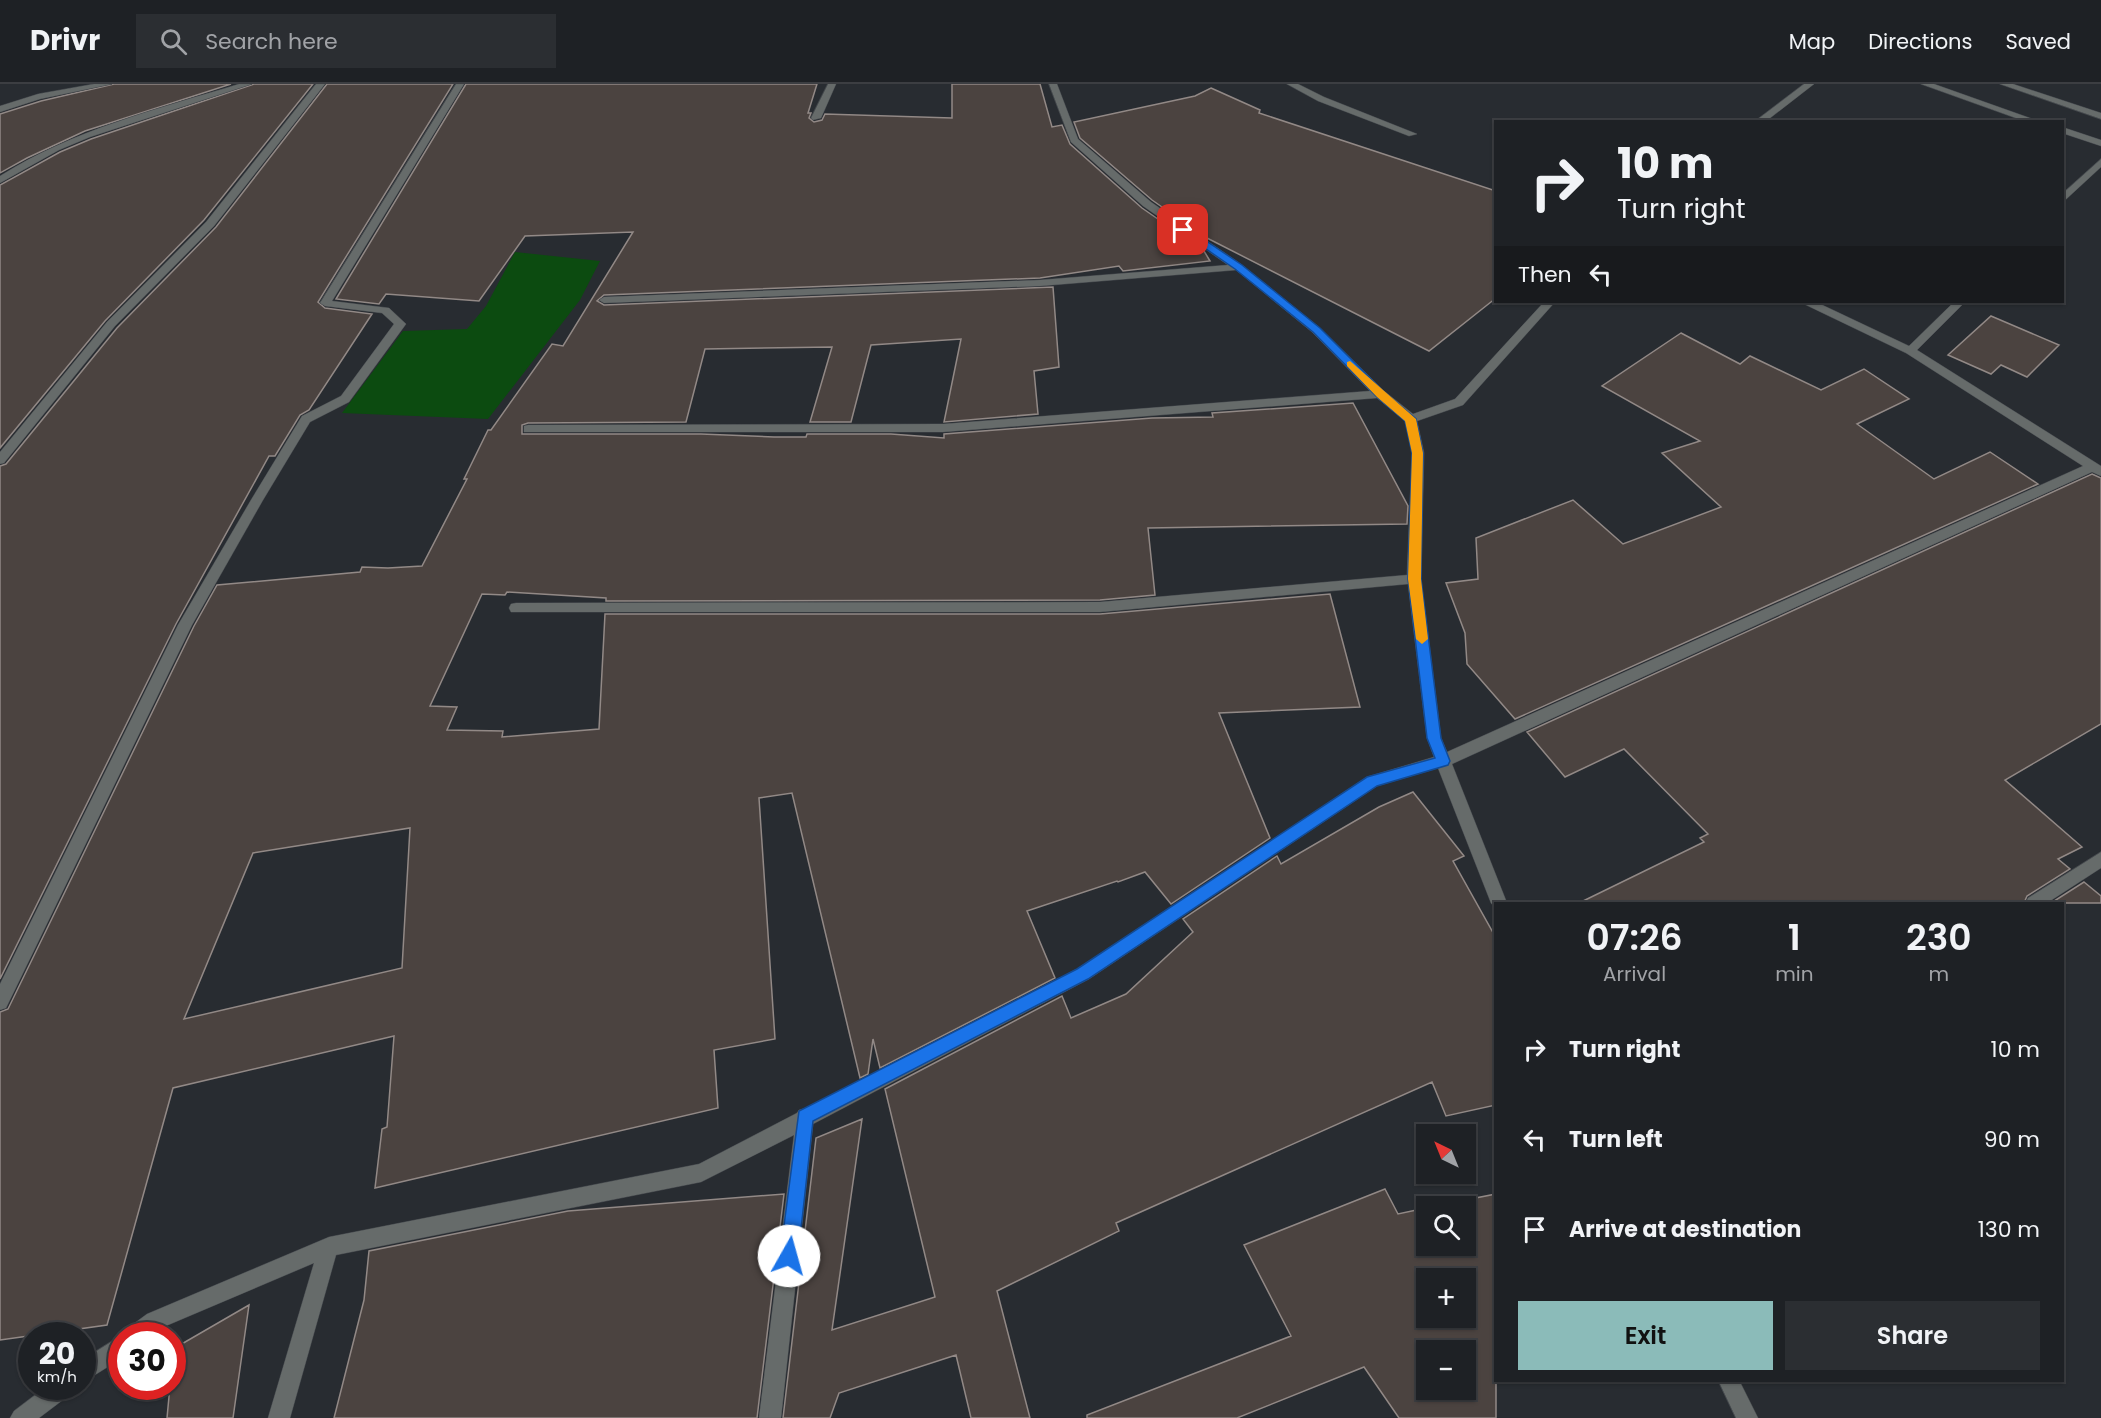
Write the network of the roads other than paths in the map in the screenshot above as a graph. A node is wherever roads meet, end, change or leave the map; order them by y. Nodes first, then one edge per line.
1 (108, 84) edge
2 (248, 84) edge
3 (321, 84) edge
4 (460, 84) edge
5 (832, 84) edge
6 (1053, 84) edge
7 (1291, 84) edge
8 (1810, 84) edge
9 (1925, 84) edge
10 (2004, 84) edge
11 (0, 109) edge
12 (2101, 116) edge
13 (816, 118) dead end
14 (1761, 120) edge
15 (2031, 120) edge
16 (2064, 131) edge
17 (1413, 134) dead end
18 (2101, 143) edge
19 (2101, 162) edge
20 (0, 180) edge
21 (2064, 198) edge
22 (1238, 267) junction
23 (604, 300) dead end
24 (1549, 303) edge
25 (1810, 303) edge
26 (1959, 303) edge
27 (1910, 351) junction
28 (1380, 394) junction
29 (1411, 419) junction
30 (528, 429) dead end
31 (0, 460) edge
32 (2096, 470) edge
33 (1414, 579) junction
34 (516, 608) dead end
35 (1443, 761) junction
36 (2101, 859) edge
37 (1500, 902) edge
38 (2036, 902) edge
39 (0, 1002) edge
40 (805, 1116) junction
41 (329, 1247) junction
42 (153, 1322) edge
43 (1729, 1382) edge
44 (46, 1400) edge
45 (21, 1418) edge
46 (279, 1418) edge
47 (770, 1418) edge
48 (1747, 1418) edge

1 - 11 street
2 - 20 street
3 - 31 street
4 - 39 street
5 - 13 street
6 - 22 street
7 - 17 street
8 - 14 street
9 - 15 street
10 - 12 street
16 - 18 street
19 - 21 street
22 - 23 street
22 - 28 street
24 - 29 street
25 - 27 street
26 - 27 street
27 - 32 street
28 - 29 street
28 - 30 street
29 - 33 street
32 - 35 street
33 - 34 street
33 - 35 street
35 - 37 street
35 - 40 street
36 - 38 street
40 - 41 street
40 - 47 street
41 - 42 street
41 - 46 street
43 - 48 street
44 - 45 street

